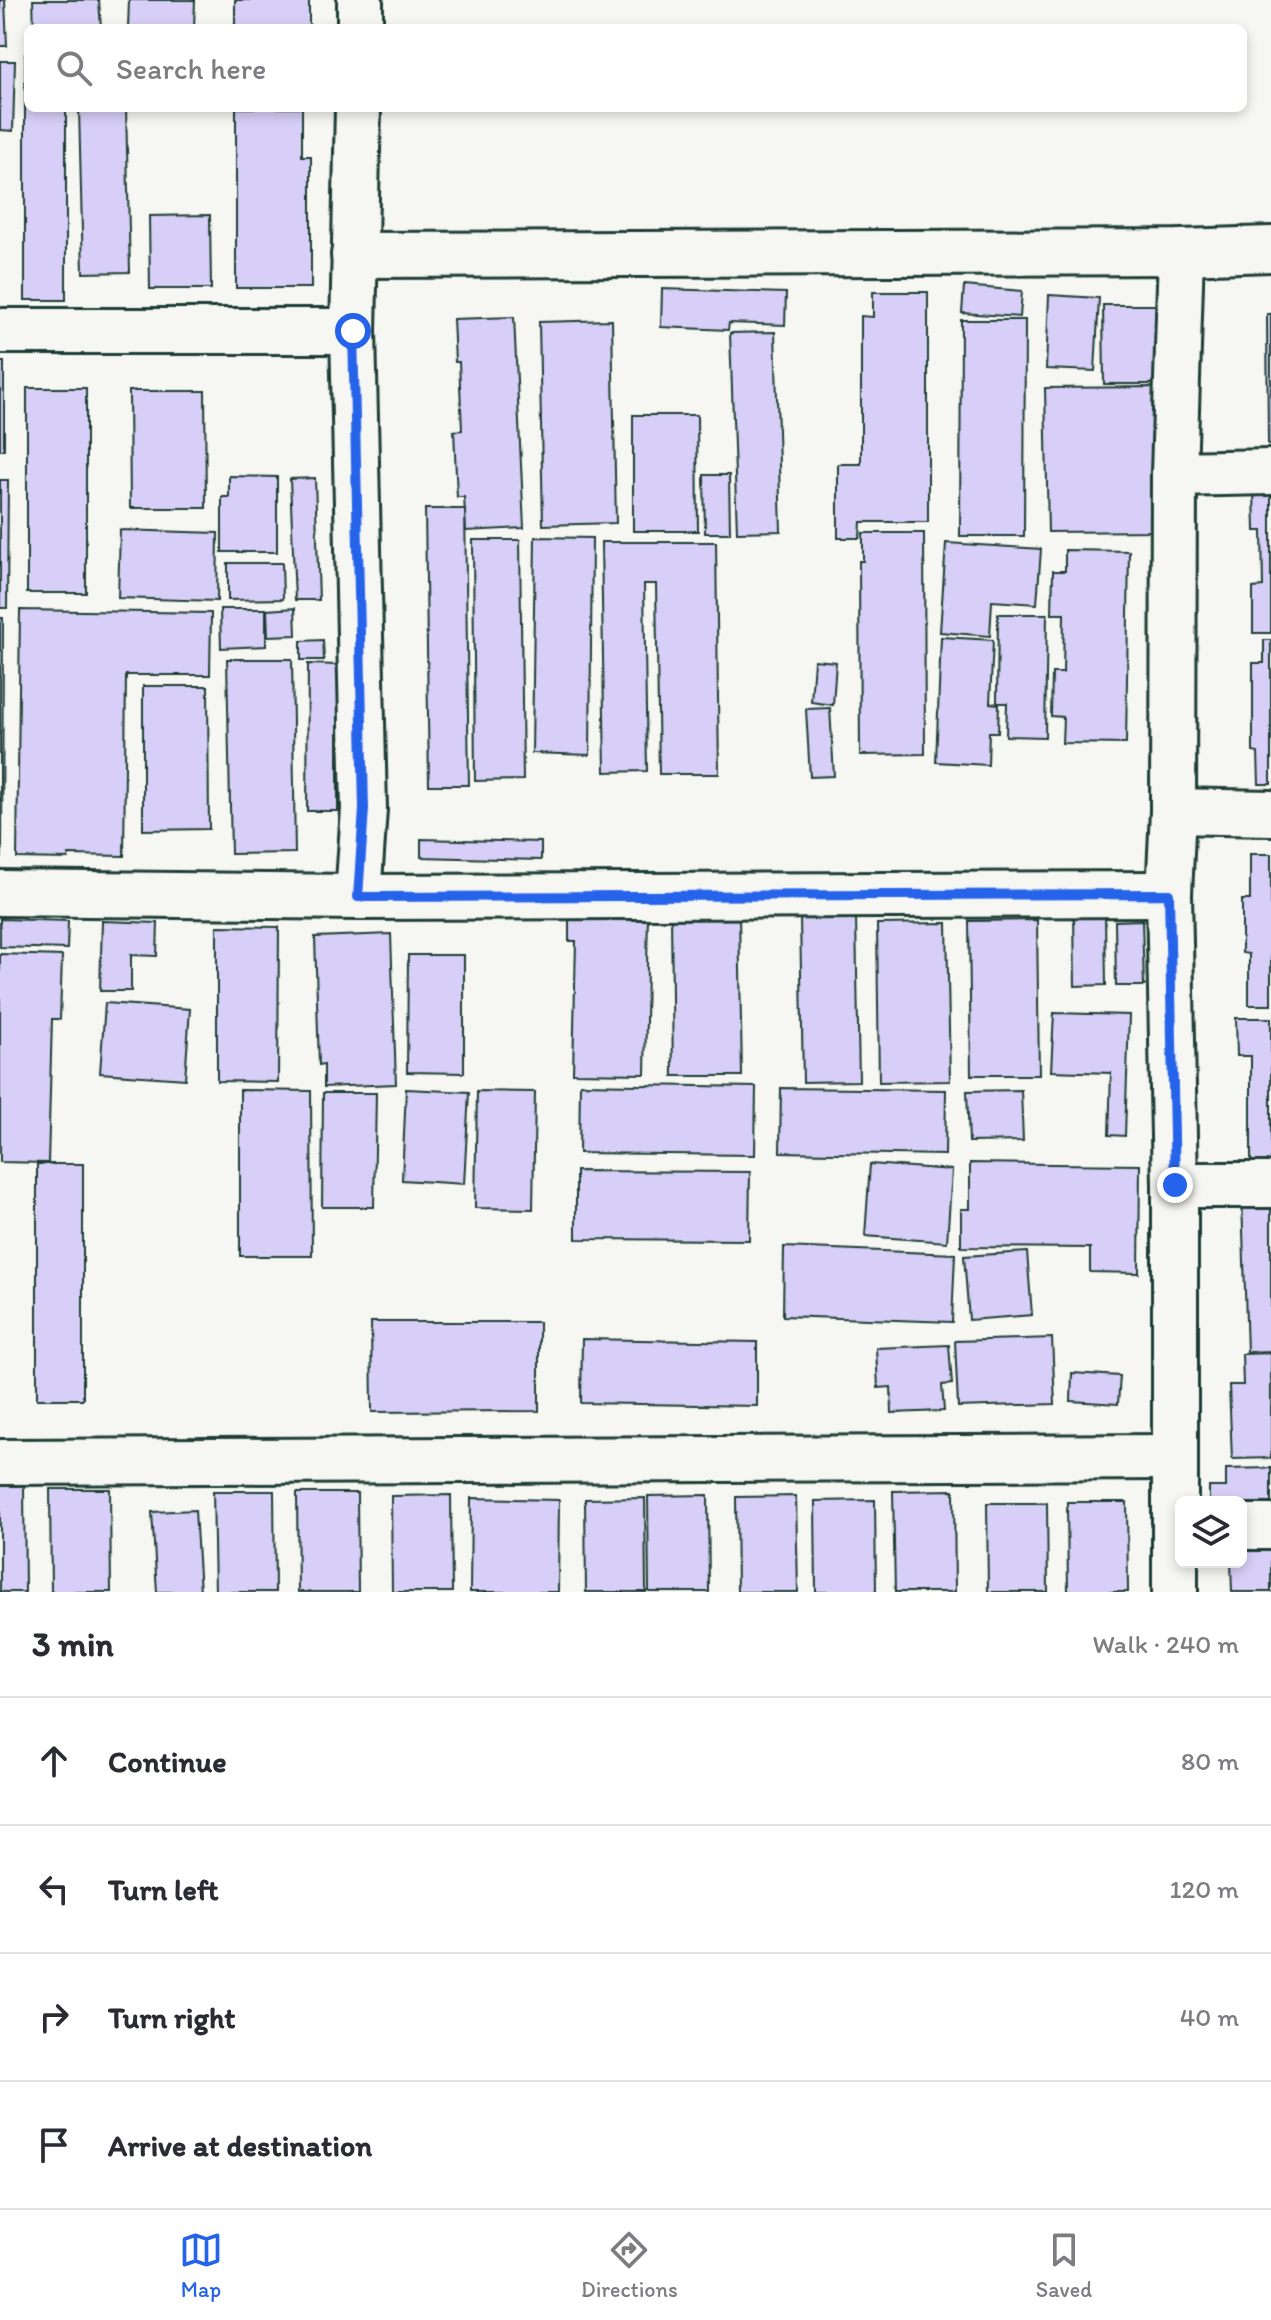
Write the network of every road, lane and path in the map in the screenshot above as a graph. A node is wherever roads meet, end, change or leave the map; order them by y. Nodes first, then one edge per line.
1 (360, 0) edge
2 (360, 24) edge
3 (358, 112) edge
4 (1271, 249) edge
5 (1181, 252) junction
6 (354, 255) junction
7 (0, 331) edge
8 (353, 331) junction
9 (1271, 472) edge
10 (1174, 474) junction
11 (1173, 811) junction
12 (1271, 813) edge
13 (0, 893) edge
14 (1169, 894) junction
15 (358, 897) junction
16 (1175, 1185) junction
17 (1271, 1185) edge
18 (1175, 1457) junction
19 (0, 1462) edge
20 (1176, 1496) edge
21 (1247, 1527) edge
22 (1271, 1527) edge
23 (1176, 1568) edge
24 (1175, 1592) edge

1 - 2 street
3 - 6 street
4 - 5 street
5 - 6 street
5 - 10 street
6 - 8 street
7 - 8 street
8 - 15 street
9 - 10 street
10 - 11 street
11 - 12 street
11 - 14 street
13 - 15 street
14 - 15 street
14 - 16 street
16 - 17 street
16 - 18 street
18 - 19 street
18 - 20 street
21 - 22 street
23 - 24 street

